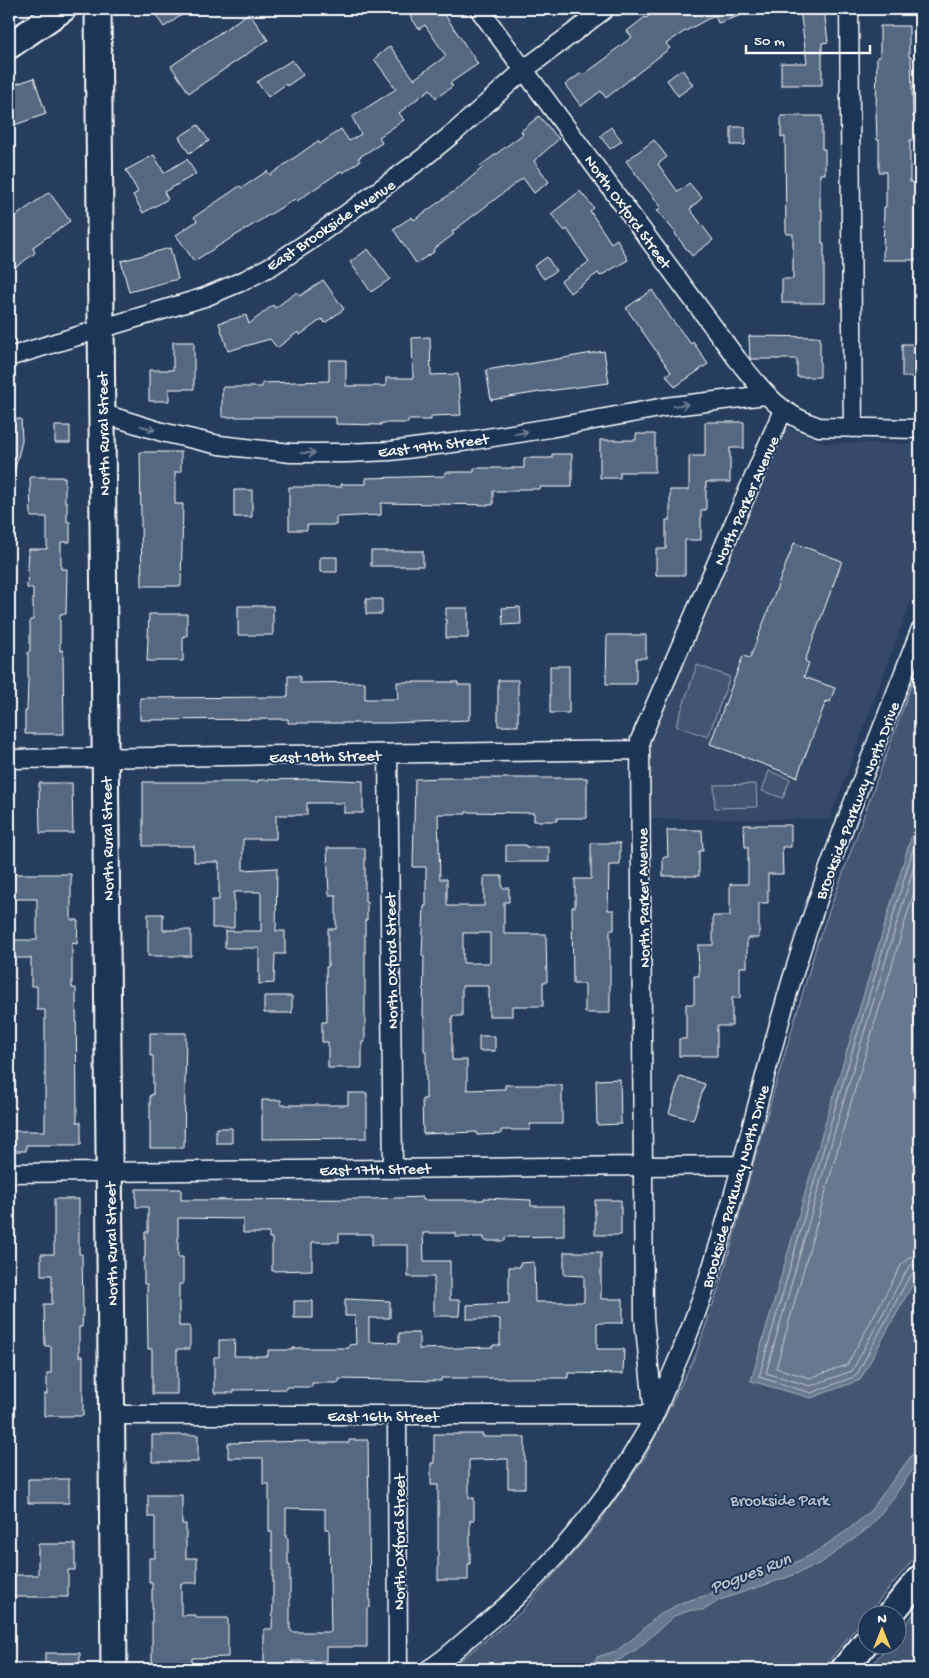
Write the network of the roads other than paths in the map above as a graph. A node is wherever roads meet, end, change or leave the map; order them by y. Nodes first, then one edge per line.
1 (63, 9) edge
2 (98, 9) edge
3 (479, 9) edge
4 (605, 9) edge
5 (850, 9) edge
6 (9, 46) edge
7 (525, 69) junction
8 (100, 328) junction
9 (9, 357) edge
10 (766, 395) junction
11 (784, 410) junction
12 (101, 413) junction
13 (853, 428) junction
14 (920, 429) edge
15 (920, 631) edge
16 (640, 750) junction
17 (388, 754) junction
18 (105, 758) junction
19 (9, 759) edge
20 (742, 1164) junction
21 (644, 1166) junction
22 (393, 1168) junction
23 (109, 1171) junction
24 (9, 1173) edge
25 (112, 1415) junction
26 (397, 1415) junction
27 (654, 1415) junction
28 (920, 1578) edge
29 (897, 1606) edge
30 (856, 1654) edge
31 (114, 1669) edge
32 (398, 1669) edge
33 (429, 1669) edge
34 (844, 1669) edge

1 - 6 main road
2 - 8 main road, North Rural Street
3 - 7 street, North Oxford Street
4 - 7 street, East Brookside Avenue
5 - 13 street
7 - 8 street, East Brookside Avenue
7 - 10 street, North Oxford Street
8 - 9 street, East Brookside Avenue
8 - 12 main road, North Rural Street
10 - 11 street, North Oxford Street
12 -> 10 street, East 19th Street
11 - 13 street
11 - 16 street, North Parker Avenue
12 - 18 main road, North Rural Street
13 - 14 street
15 - 20 street, Brookside Parkway North Drive
16 - 17 street, East 18th Street
16 - 21 street, North Parker Avenue
17 - 18 street, East 18th Street
17 - 22 street, North Oxford Street
18 - 19 street, East 18th Street
18 - 23 main road, North Rural Street
20 - 21 street, East 17th Street
20 - 27 street, Brookside Parkway North Drive
21 - 22 street, East 17th Street
21 - 27 street, North Parker Avenue
22 - 23 street, East 17th Street
23 - 24 street, East 17th Street
23 - 25 main road, North Rural Street
25 - 26 street, East 16th Street
25 - 31 main road, North Rural Street
26 - 27 street, East 16th Street
26 - 32 street, North Oxford Street
27 - 33 street, Brookside Parkway North Drive
28 - 29 main road
30 - 34 main road

